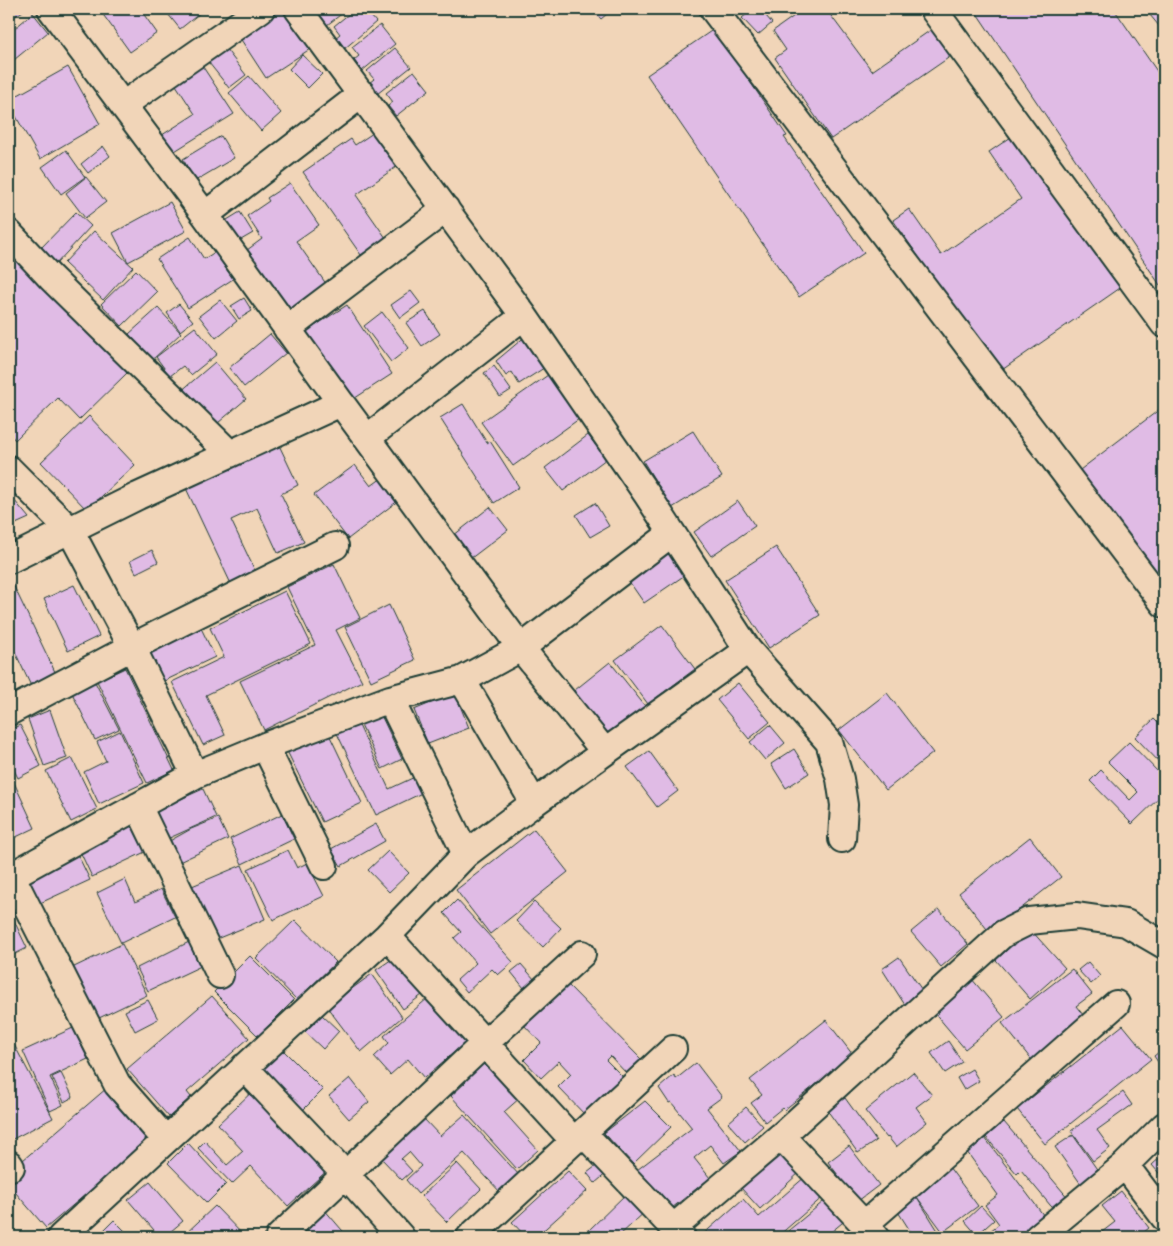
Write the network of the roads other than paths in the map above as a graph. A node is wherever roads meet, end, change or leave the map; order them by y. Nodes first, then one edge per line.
1 (51, 9) edge
2 (261, 9) edge
3 (298, 9) edge
4 (712, 9) edge
5 (933, 9) edge
6 (362, 94) junction
7 (123, 105) junction
8 (446, 209) junction
9 (205, 215) junction
10 (9, 233) edge
11 (524, 316) junction
12 (1164, 324) edge
13 (288, 329) junction
14 (341, 403) junction
15 (367, 438) junction
16 (230, 454) junction
17 (9, 469) edge
18 (70, 530) junction
19 (672, 533) junction
20 (335, 546) dead end
21 (9, 560) edge
22 (1164, 604) edge
23 (132, 647) junction
24 (521, 648) junction
25 (748, 650) junction
26 (462, 680) junction
27 (390, 700) junction
28 (9, 712) edge
29 (265, 746) junction
30 (605, 752) junction
31 (194, 775) junction
32 (534, 803) junction
33 (138, 806) junction
34 (842, 839) dead end
35 (466, 854) junction
36 (324, 866) dead end
37 (10, 876) edge
38 (387, 936) junction
39 (1164, 945) edge
40 (582, 954) dead end
41 (220, 975) dead end
42 (1116, 1004) dead end
43 (484, 1044) junction
44 (673, 1050) dead end
45 (244, 1067) junction
46 (1164, 1126) edge
47 (781, 1136) junction
48 (578, 1137) junction
49 (166, 1140) junction
50 (1125, 1165) junction
51 (346, 1175) junction
52 (1164, 1217) edge
53 (870, 1231) edge
54 (678, 1233) edge
55 (481, 1234) edge
56 (61, 1237) edge
57 (279, 1237) edge
58 (401, 1237) edge
59 (1038, 1237) edge

1 - 7 street
2 - 7 street
3 - 6 street
4 - 22 street
5 - 12 street
6 - 8 street
6 - 9 street
7 - 9 street
8 - 11 street
8 - 13 street
9 - 13 street
10 - 16 street
11 - 15 street
11 - 19 street
13 - 14 street
14 - 15 street
14 - 16 street
15 - 24 street
16 - 18 street
17 - 18 street
18 - 21 street
18 - 23 street
19 - 24 street
19 - 25 street
20 - 23 street
23 - 28 street
23 - 31 street
24 - 26 street
24 - 30 street
25 - 30 street
25 - 34 street
26 - 27 street
26 - 32 street
27 - 29 street
27 - 35 street
29 - 31 street
29 - 36 street
30 - 32 street
31 - 33 street
32 - 35 street
33 - 37 street
33 - 41 street
35 - 38 street
37 - 49 street
38 - 43 street
38 - 45 street
39 - 47 street
40 - 43 street
42 - 53 street
43 - 48 street
43 - 51 street
44 - 48 street
45 - 49 street
45 - 51 street
46 - 50 street
47 - 53 street
47 - 54 street
48 - 54 street
48 - 55 street
49 - 56 street
50 - 52 street
50 - 59 street
51 - 57 street
51 - 58 street

